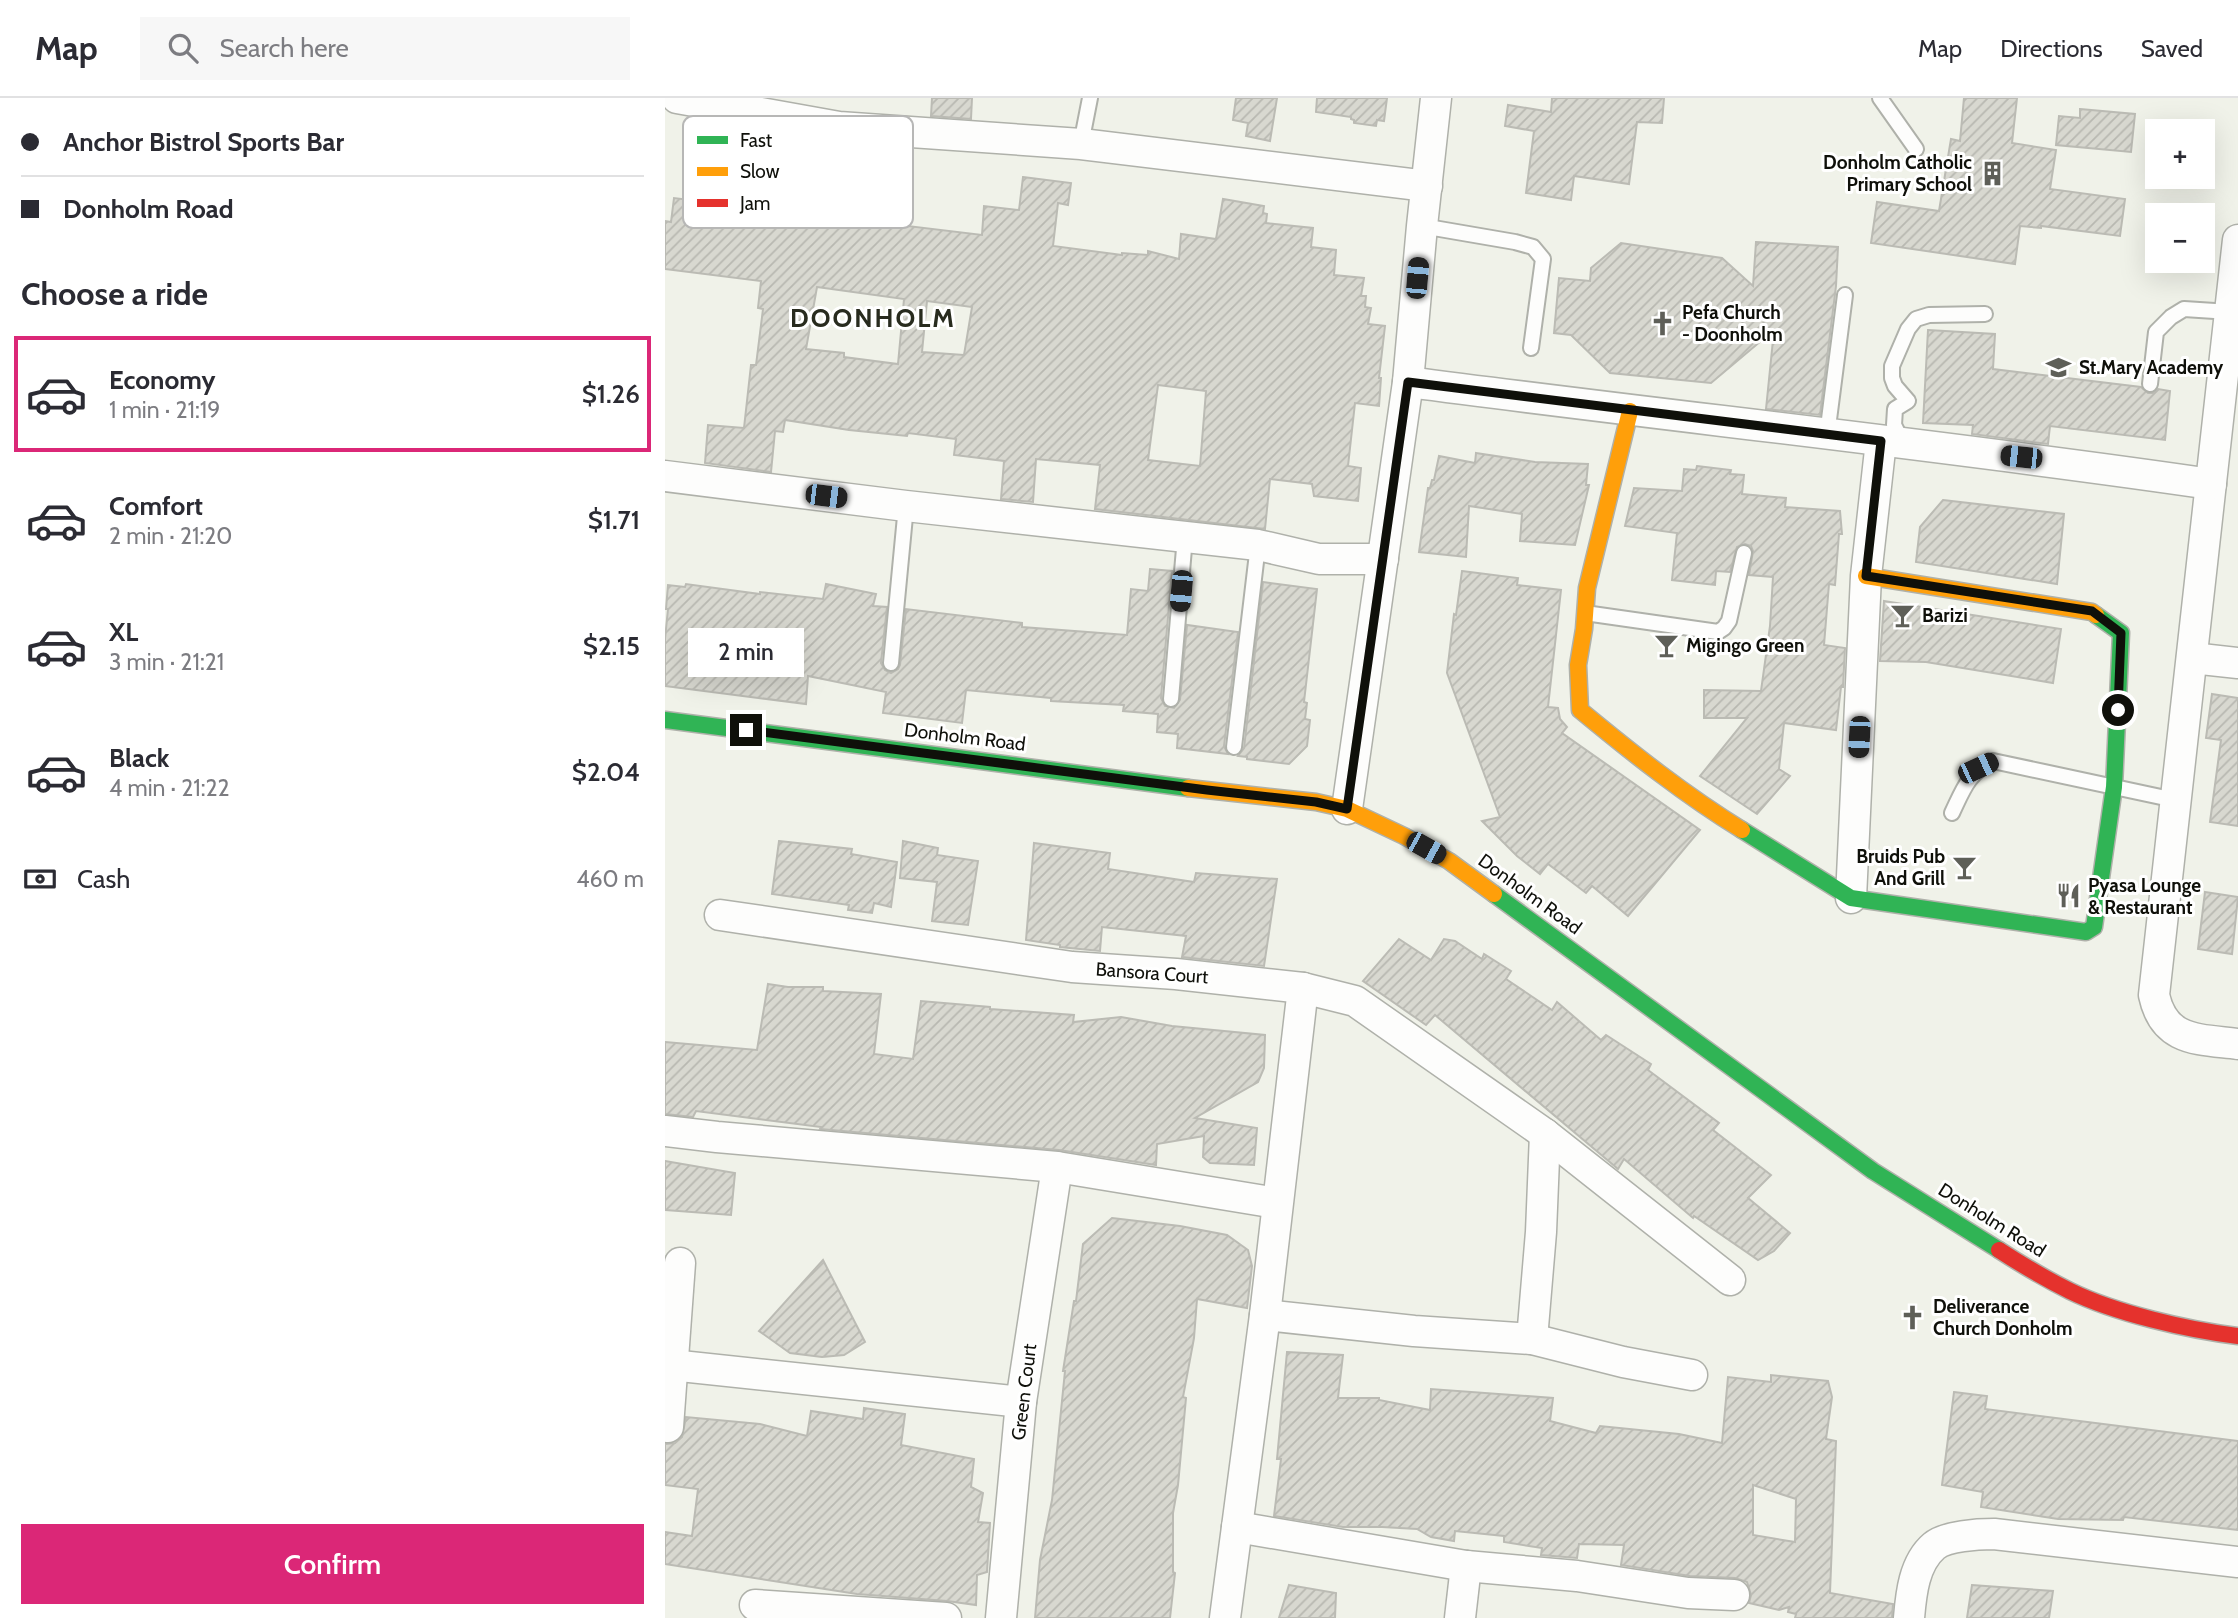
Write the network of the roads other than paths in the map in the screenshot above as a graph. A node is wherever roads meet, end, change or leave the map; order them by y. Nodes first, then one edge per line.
1 (677, 98) edge
2 (1090, 98) edge
3 (1436, 98) edge
4 (1880, 98) edge
5 (778, 116) edge
6 (913, 132) edge
7 (1081, 144) junction
8 (1916, 149) dead end
9 (1427, 186) junction
10 (1422, 226) junction
11 (2238, 240) edge
12 (2236, 283) edge
13 (1845, 295) dead end
14 (2230, 312) junction
15 (1985, 314) dead end
16 (1531, 348) dead end
17 (1408, 382) junction
18 (2150, 384) dead end
19 (1630, 411) junction
20 (1827, 435) junction
21 (1892, 443) junction
22 (665, 476) edge
23 (2211, 484) junction
24 (906, 506) junction
25 (1185, 537) junction
26 (1258, 545) junction
27 (1744, 553) dead end
28 (1383, 559) junction
29 (1866, 576) junction
30 (1584, 612) junction
31 (2192, 657) junction
32 (891, 663) dead end
33 (2238, 663) edge
34 (1171, 699) dead end
35 (665, 720) edge
36 (1234, 747) dead end
37 (2114, 787) junction
38 (2175, 800) junction
39 (1347, 809) junction
40 (1951, 813) dead end
41 (1851, 898) junction
42 (720, 915) dead end
43 (1303, 988) junction
44 (2238, 1044) edge
45 (665, 1131) edge
46 (1545, 1134) junction
47 (1057, 1167) junction
48 (1277, 1202) junction
49 (680, 1263) dead end
50 (1730, 1280) dead end
51 (1265, 1315) junction
52 (2238, 1336) edge
53 (1532, 1339) junction
54 (671, 1365) junction
55 (1692, 1375) dead end
56 (1021, 1402) junction
57 (667, 1427) dead end
58 (1237, 1527) junction
59 (2238, 1562) edge
60 (1466, 1566) junction
61 (1734, 1595) dead end
62 (755, 1605) dead end
63 (1686, 1605) edge
64 (946, 1618) edge
65 (1001, 1618) edge
66 (1225, 1618) edge
67 (1460, 1618) edge
68 (1909, 1618) edge

1 - 5 street
2 - 7 lane
3 - 9 street
4 - 8 lane
6 - 7 street
7 - 9 street
9 - 10 street
10 - 16 lane
10 - 17 street
11 - 12 street
12 - 14 street
13 - 20 lane
14 - 18 lane
14 - 23 street
15 - 21 lane
17 - 19 street
17 - 28 street
19 - 20 street
19 - 30 main road
20 - 21 street
21 - 23 street
21 - 29 street
22 - 24 street
23 - 31 street
24 - 25 street
24 - 32 lane
25 - 26 street
25 - 34 lane
26 - 28 street
26 - 36 lane
27 - 30 lane
28 - 39 street
29 - 37 main road
29 - 41 street
30 - 41 main road
31 - 33 street
31 - 38 street
35 - 39 main road, Donholm Road
37 - 38 lane
37 - 40 lane
37 - 41 main road
38 - 44 street
39 - 52 main road, Donholm Road
42 - 43 street, Bansora Court
43 - 46 street, Bansora Court
43 - 48 street
45 - 47 street
46 - 50 street, Bansora Court
46 - 53 street
47 - 48 street
47 - 56 street, Green Court
48 - 51 street
49 - 54 street
51 - 53 street
51 - 58 street
53 - 55 street
54 - 56 street
54 - 57 street
56 - 65 street, Green Court
58 - 60 street
58 - 66 street
59 - 68 street
60 - 63 street
60 - 67 street
61 - 63 street
62 - 64 street

